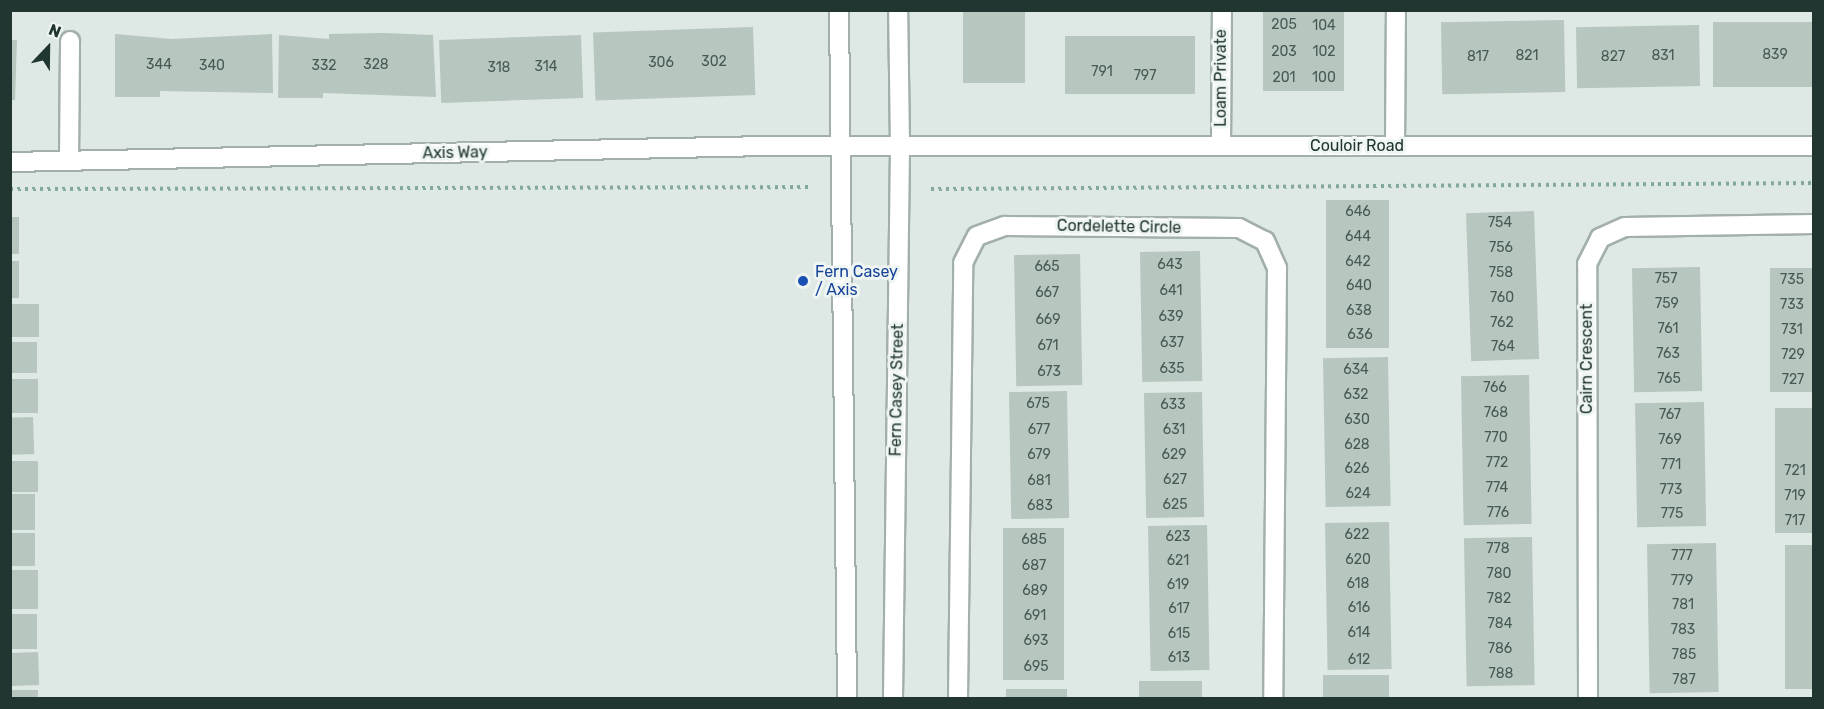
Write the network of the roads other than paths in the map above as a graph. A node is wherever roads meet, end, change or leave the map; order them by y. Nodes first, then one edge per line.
1 (839, 10) edge
2 (898, 10) edge
3 (1222, 10) edge
4 (1396, 10) edge
5 (70, 41) dead end
6 (900, 145) junction
7 (841, 146) junction
8 (1221, 146) junction
9 (1395, 146) junction
10 (1814, 146) edge
11 (69, 161) junction
12 (10, 162) edge
13 (1814, 224) edge
14 (847, 699) edge
15 (893, 699) edge
16 (958, 699) edge
17 (1273, 699) edge
18 (1588, 699) edge

1 - 7 street
2 - 6 street, Fern Casey Street
3 - 8 street, Loam Private
4 - 9 street
5 - 11 street
6 - 7 street, Axis Way
6 - 8 street, Couloir Road
6 - 15 street, Fern Casey Street
7 - 11 street, Axis Way
7 - 14 street
8 - 9 street, Couloir Road
9 - 10 street, Couloir Road
11 - 12 street, Axis Way
13 - 18 street, Cairn Crescent
16 - 17 street, Cordelette Circle

